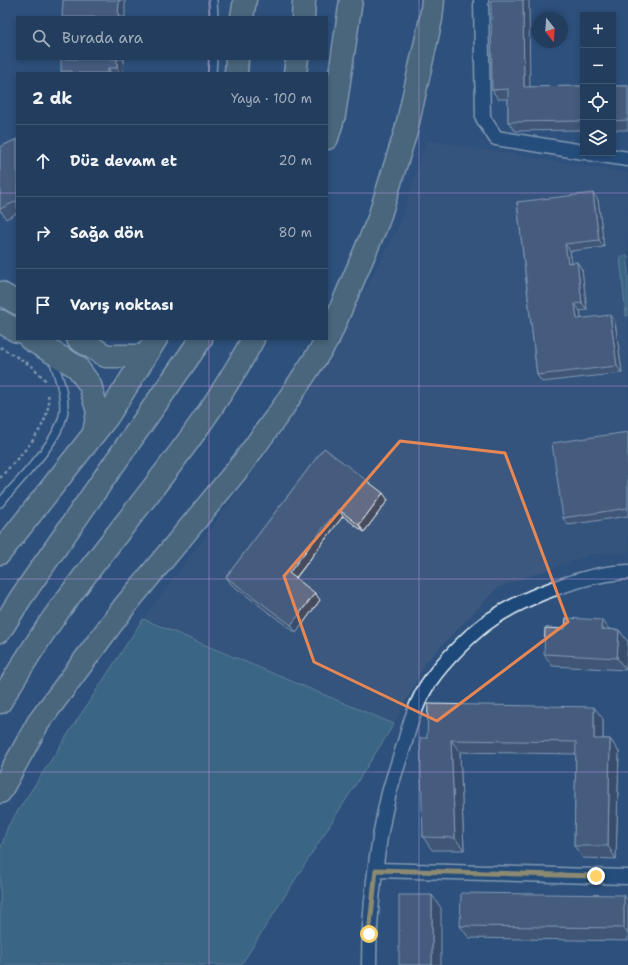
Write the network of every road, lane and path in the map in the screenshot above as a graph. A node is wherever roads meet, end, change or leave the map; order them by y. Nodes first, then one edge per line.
1 (213, 0) edge
2 (236, 0) edge
3 (245, 0) edge
4 (304, 0) edge
5 (351, 0) edge
6 (481, 0) edge
7 (431, 6) edge
8 (214, 16) edge
9 (237, 16) edge
10 (242, 16) edge
11 (303, 16) edge
12 (213, 60) edge
13 (237, 60) edge
14 (297, 60) edge
15 (212, 72) edge
16 (236, 72) edge
17 (295, 72) edge
18 (328, 135) edge
19 (580, 152) edge
20 (608, 156) edge
21 (628, 159) edge
22 (0, 293) edge
23 (16, 302) edge
24 (0, 321) edge
25 (16, 330) edge
26 (328, 339) edge
27 (32, 340) edge
28 (80, 340) edge
29 (200, 340) edge
30 (252, 340) edge
31 (327, 340) edge
32 (0, 347) edge
33 (150, 347) edge
34 (51, 351) junction
35 (47, 382) dead end
36 (48, 389) dead end
37 (94, 433) junction
38 (0, 478) edge
39 (0, 503) edge
40 (0, 553) edge
41 (628, 572) edge
42 (0, 631) edge
43 (0, 702) edge
44 (0, 792) edge
45 (376, 870) junction
46 (628, 877) edge
47 (369, 965) edge

1 - 8 lane
2 - 9 main road
3 - 10 main road
4 - 11 main road
5 - 18 main road
6 - 19 street
7 - 26 main road
12 - 15 lane
13 - 16 main road
14 - 17 main road
20 - 21 street
22 - 23 main road
24 - 25 main road
27 - 34 main road
28 - 33 main road
29 - 42 main road
30 - 43 main road
31 - 44 main road
32 - 35 path
33 - 37 main road
34 - 37 main road
34 - 39 lane
36 - 38 path
37 - 40 main road
41 - 45 street
45 - 46 street
45 - 47 street

